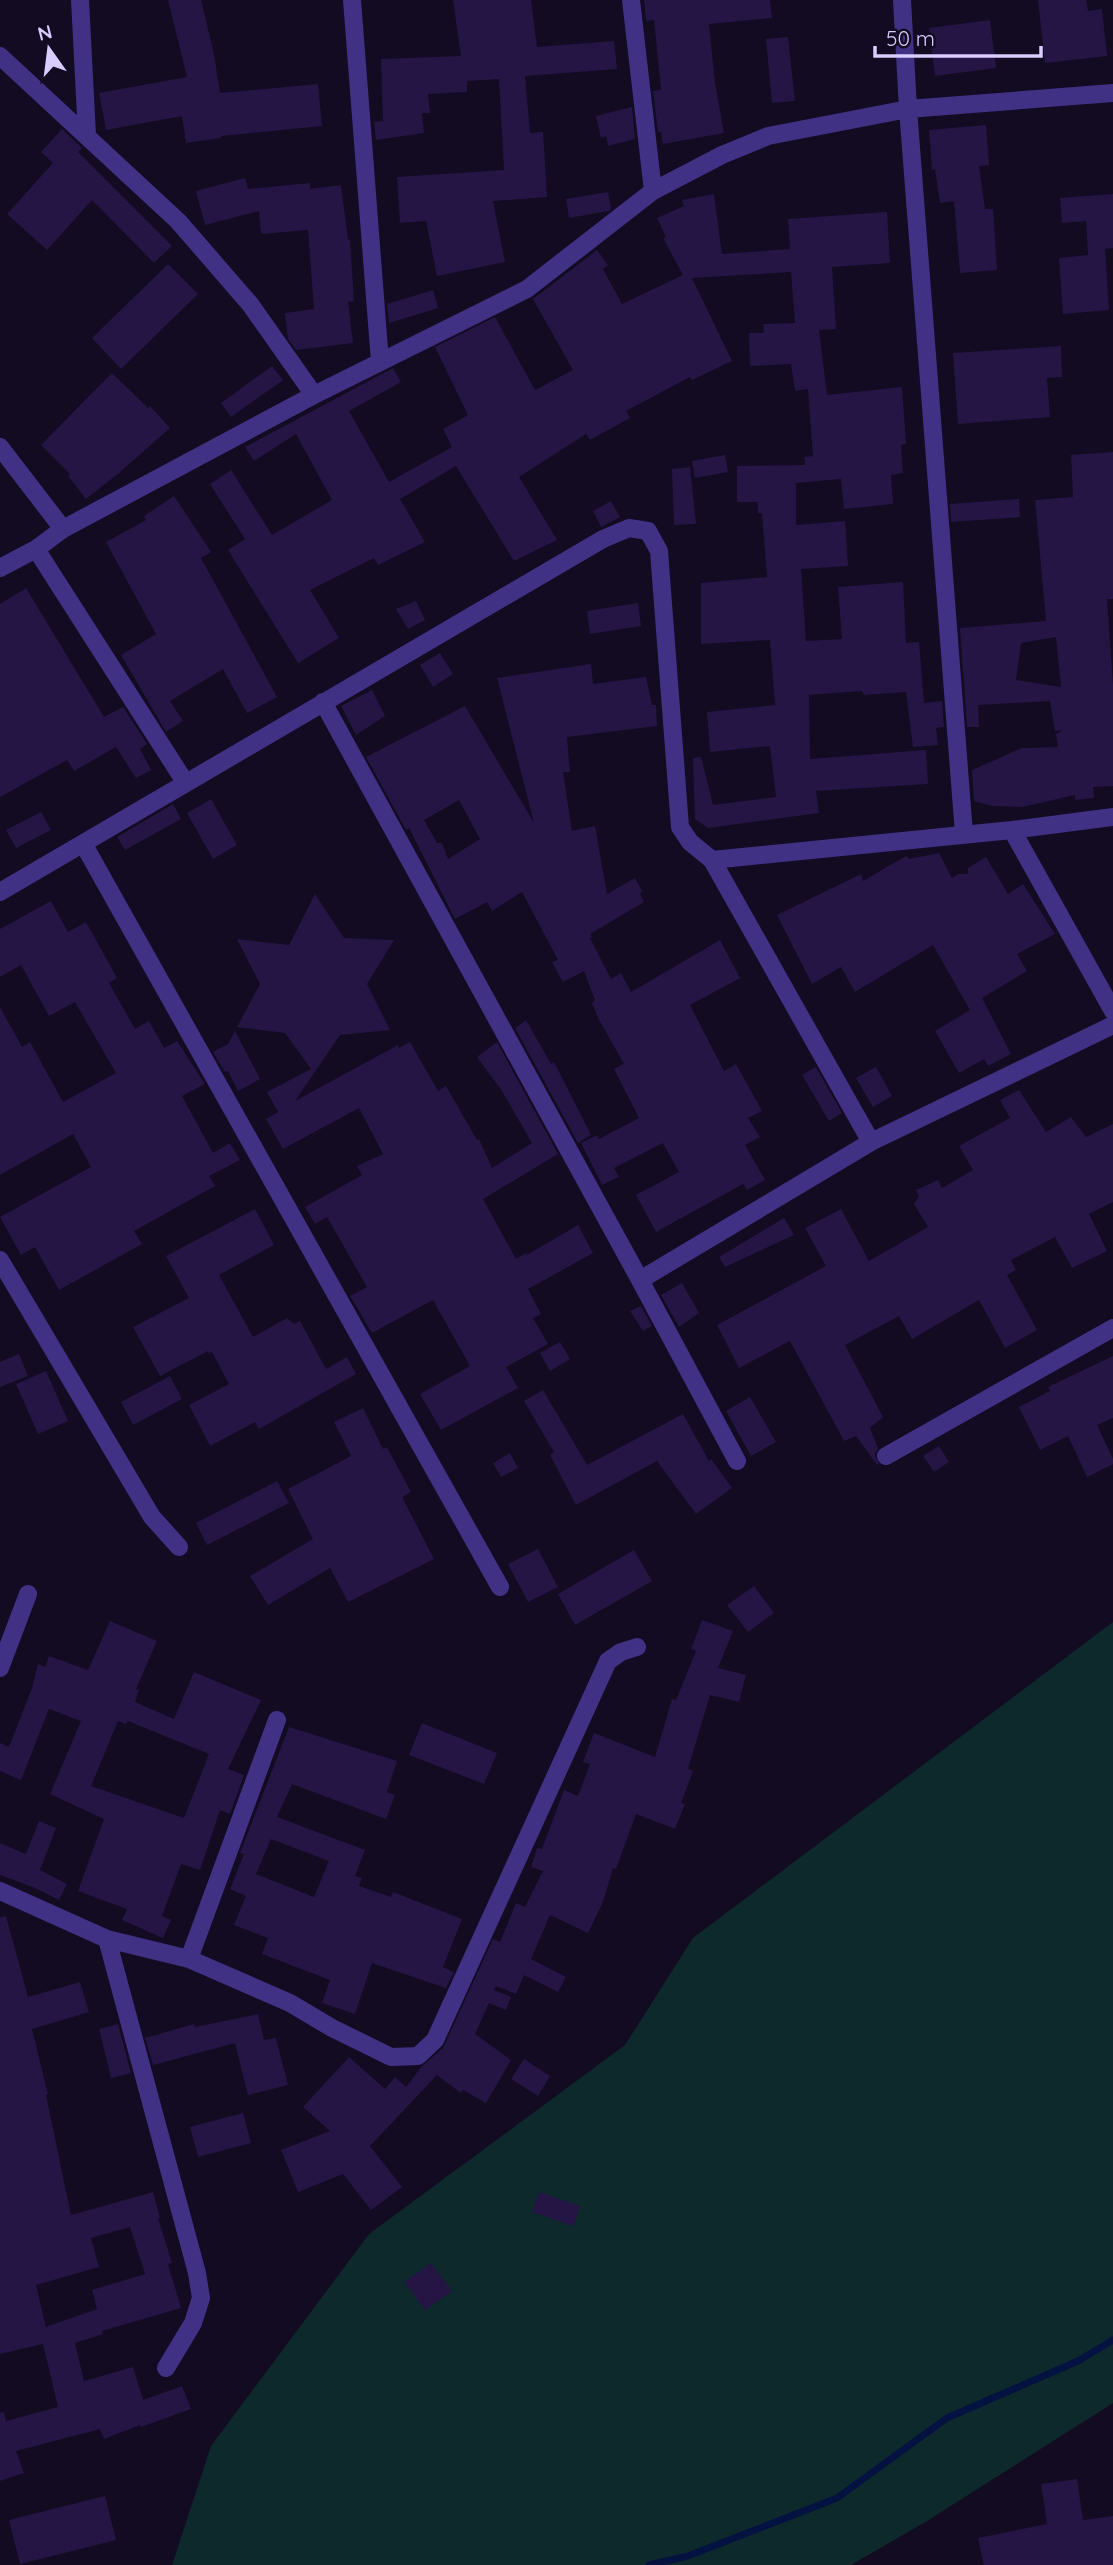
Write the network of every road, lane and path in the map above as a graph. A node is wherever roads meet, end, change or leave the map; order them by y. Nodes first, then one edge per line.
1 (80, 0) edge
2 (352, 0) edge
3 (631, 0) edge
4 (902, 0) edge
5 (0, 56) edge
6 (1113, 93) edge
7 (908, 109) junction
8 (87, 135) junction
9 (653, 191) junction
10 (380, 362) junction
11 (314, 395) junction
12 (0, 447) edge
13 (63, 529) junction
14 (36, 549) junction
15 (0, 568) edge
16 (323, 702) junction
17 (185, 782) junction
18 (1113, 817) edge
19 (1012, 830) junction
20 (964, 834) junction
21 (84, 845) junction
22 (712, 860) junction
23 (0, 892) edge
24 (1113, 1011) edge
25 (1113, 1025) edge
26 (870, 1143) junction
27 (0, 1260) edge
28 (640, 1280) junction
29 (1113, 1328) edge
30 (887, 1457) dead end
31 (737, 1461) dead end
32 (179, 1547) dead end
33 (500, 1587) dead end
34 (28, 1594) dead end
35 (637, 1647) dead end
36 (0, 1668) edge
37 (277, 1720) dead end
38 (0, 1891) edge
39 (107, 1939) junction
40 (190, 1959) junction
41 (166, 2368) dead end

1 - 8 street
2 - 10 street
3 - 9 street
4 - 7 street
5 - 8 street
6 - 7 street
7 - 9 street
7 - 20 street
8 - 11 street
9 - 10 street
10 - 11 street
11 - 13 street
12 - 13 street
13 - 14 street
14 - 15 street
14 - 17 street
16 - 17 street
16 - 22 street
16 - 28 street
17 - 21 street
18 - 19 street
19 - 20 street
19 - 24 street
20 - 22 street
21 - 23 street
21 - 33 street
22 - 26 street
25 - 26 street
26 - 28 street
27 - 32 street
28 - 31 street
29 - 30 street
34 - 36 street
35 - 40 street
37 - 40 street
38 - 39 street
39 - 40 street
39 - 41 street

